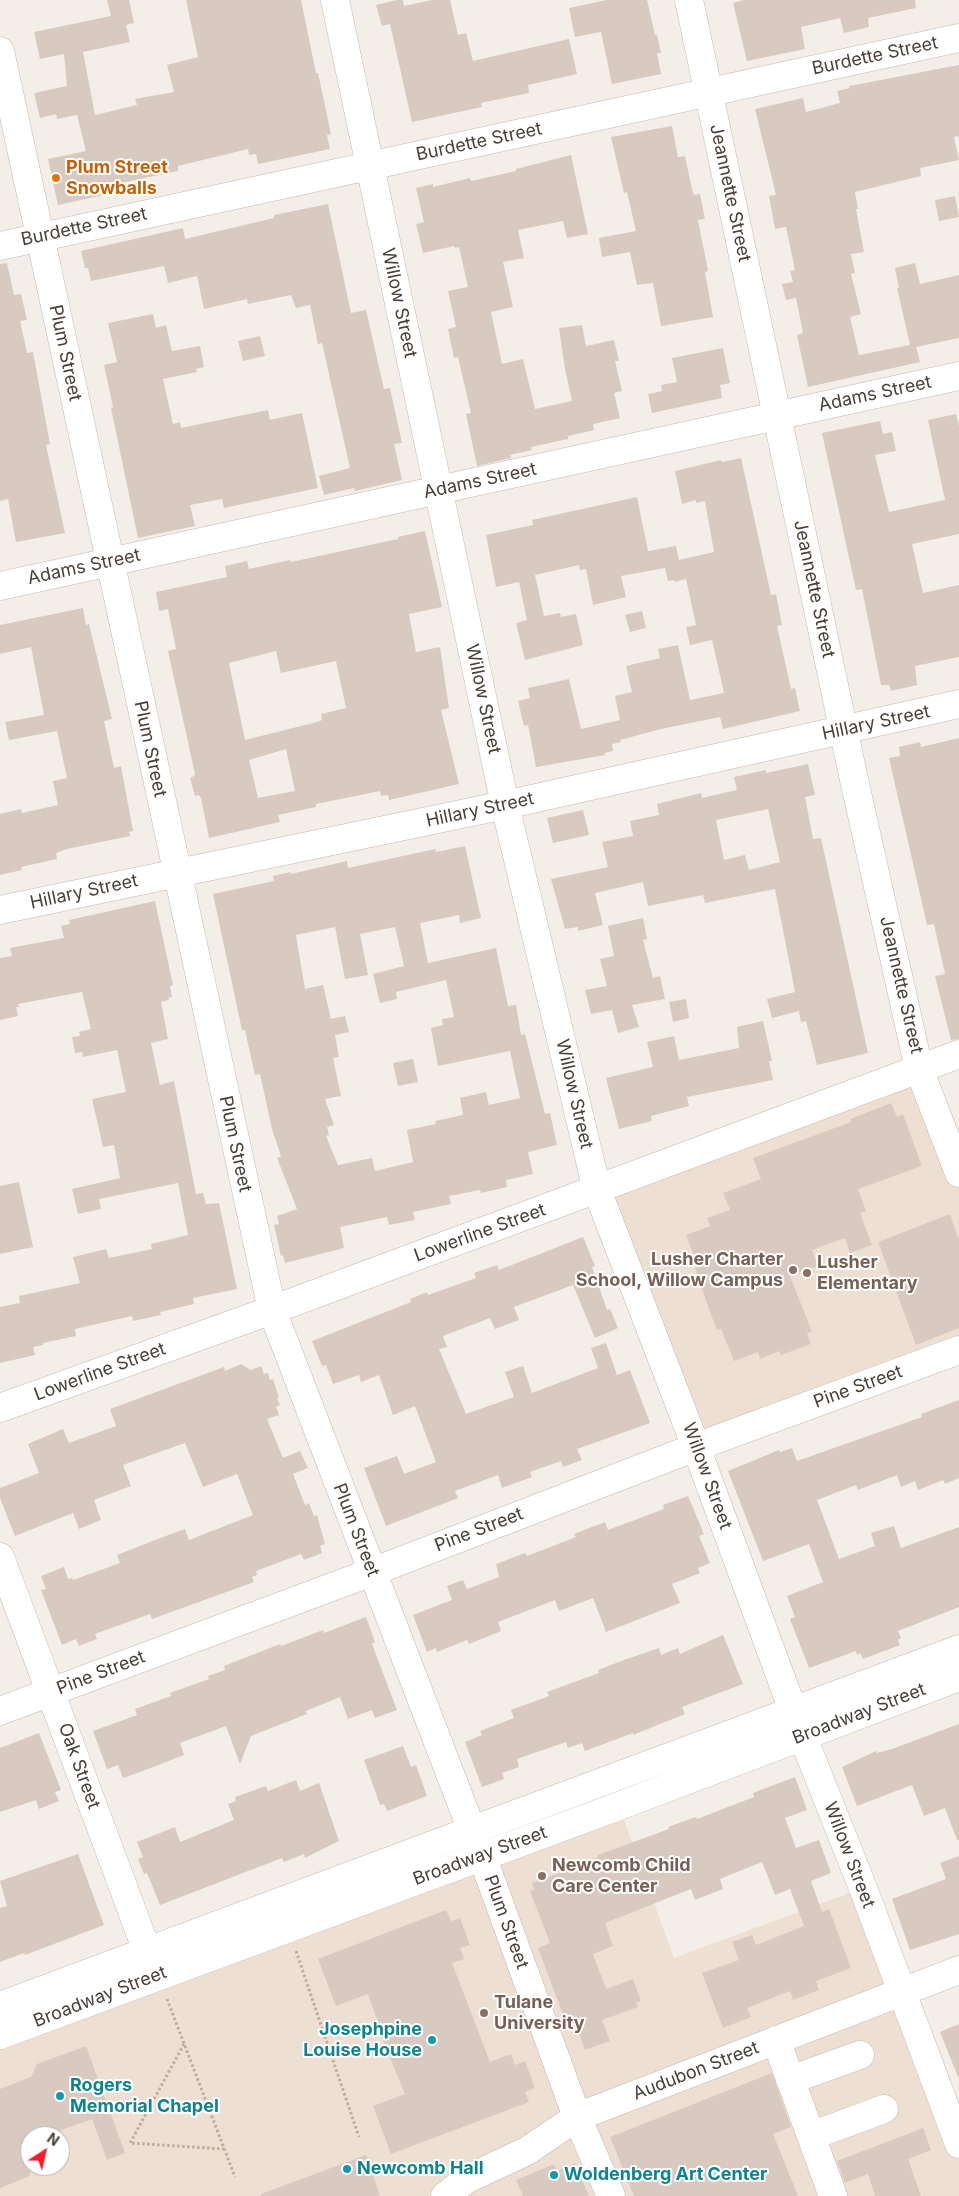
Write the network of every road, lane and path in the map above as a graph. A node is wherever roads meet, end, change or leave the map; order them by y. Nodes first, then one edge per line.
1 (336, 0) edge
2 (689, 0) edge
3 (959, 38) edge
4 (0, 51) edge
5 (709, 92) junction
6 (370, 165) junction
7 (40, 237) junction
8 (0, 246) edge
9 (959, 376) edge
10 (778, 416) junction
11 (439, 490) junction
12 (110, 562) junction
13 (0, 586) edge
14 (959, 704) edge
15 (844, 729) junction
16 (505, 805) junction
17 (176, 873) junction
18 (0, 910) edge
19 (959, 1054) edge
20 (919, 1069) junction
21 (959, 1173) edge
22 (597, 1190) junction
23 (272, 1310) junction
24 (959, 1350) edge
25 (0, 1408) edge
26 (696, 1447) junction
27 (0, 1557) edge
28 (372, 1572) junction
29 (959, 1649) edge
30 (959, 1676) edge
31 (51, 1692) junction
32 (0, 1711) edge
33 (798, 1723) junction
34 (477, 1843) junction
35 (305, 1946) dead end
36 (147, 1950) junction
37 (959, 1970) edge
38 (156, 1976) junction
39 (902, 1991) junction
40 (0, 2006) edge
41 (0, 2035) edge
42 (776, 2040) junction
43 (184, 2044) junction
44 (860, 2055) dead end
45 (790, 2080) junction
46 (884, 2109) dead end
47 (577, 2117) junction
48 (811, 2136) junction
49 (359, 2137) dead end
50 (959, 2144) edge
51 (224, 2149) junction
52 (235, 2177) dead end
53 (445, 2196) edge
54 (611, 2196) edge
55 (833, 2196) edge

1 - 6 street, Willow Street
2 - 5 street, Jeannette Street
3 - 5 street, Burdette Street
4 - 7 street, Plum Street
5 - 6 street, Burdette Street
5 - 10 street, Jeannette Street
6 - 7 street, Burdette Street
6 - 11 street, Willow Street
7 - 8 street, Burdette Street
7 - 12 street, Plum Street
9 - 10 street, Adams Street
10 - 11 street, Adams Street
10 - 15 street, Jeannette Street
11 - 12 street, Adams Street
11 - 16 street, Willow Street
12 - 13 street, Adams Street
12 - 17 street, Plum Street
14 - 15 street, Hillary Street
15 - 16 street, Hillary Street
15 - 20 street, Jeannette Street
16 - 17 street, Hillary Street
16 - 22 street, Willow Street
17 - 18 street, Hillary Street
17 - 23 street, Plum Street
19 - 20 street, Lowerline Street
20 - 21 street, Jeannette Street
20 - 22 street, Lowerline Street
22 - 23 street, Lowerline Street
22 - 26 street, Willow Street
23 - 25 street, Lowerline Street
23 - 28 street, Plum Street
24 - 26 street, Pine Street
26 - 28 street, Pine Street
26 - 33 street, Willow Street
27 - 31 street, Oak Street
28 - 31 street, Pine Street
28 - 34 street, Plum Street
29 - 33 street, Broadway Street
30 - 33 street, Broadway Street
31 - 32 street, Pine Street
31 - 36 street, Oak Street
33 - 34 street, Broadway Street
33 - 39 street, Willow Street
34 - 36 street, Broadway Street
34 - 38 street, Broadway Street
34 - 47 street, Plum Street
35 - 49 path
36 - 38 street, Oak Street
36 - 40 street, Broadway Street
37 - 39 street, Audubon Street
38 - 41 street, Broadway Street
38 - 43 path
39 - 42 street, Audubon Street
39 - 50 street, Willow Street
42 - 45 street
42 - 47 street, Audubon Street
43 - 51 path
43 - 51 path
44 - 45 street
45 - 48 street
46 - 48 street
47 - 53 street, Audubon Street
47 - 54 street, Plum Street
48 - 55 street
51 - 52 path

